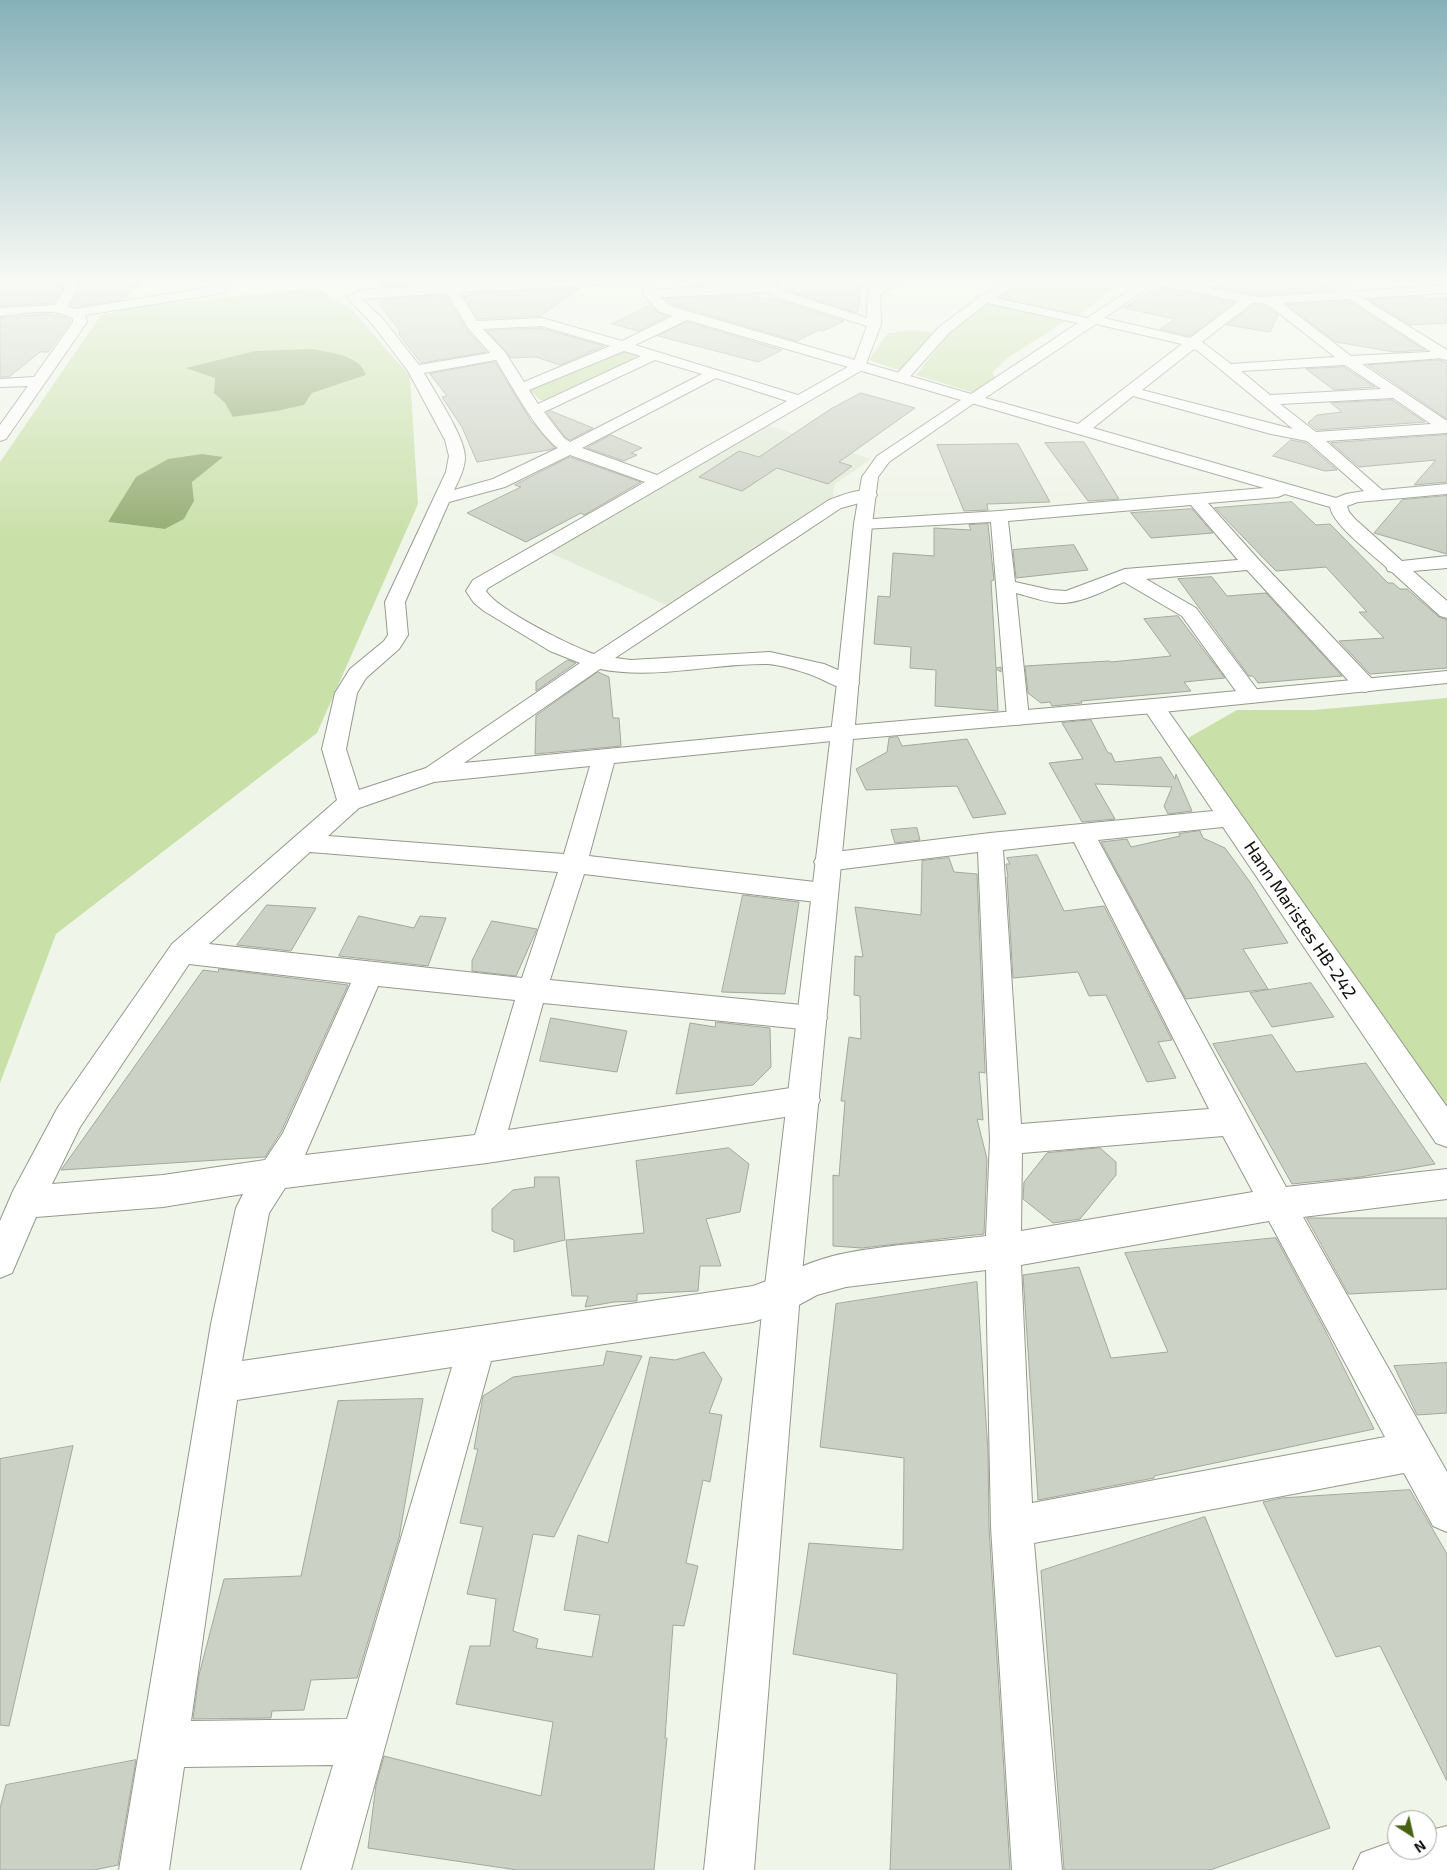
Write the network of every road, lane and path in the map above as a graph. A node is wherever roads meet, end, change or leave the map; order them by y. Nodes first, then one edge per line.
1 (48, 366) edge
2 (412, 366) edge
3 (438, 366) edge
4 (507, 366) edge
5 (574, 366) edge
6 (630, 366) edge
7 (690, 366) edge
8 (859, 366) joint
9 (912, 366) edge
10 (1023, 366) edge
11 (1162, 366) edge
12 (1258, 366) edge
13 (1357, 366) edge
14 (1228, 368) joint
15 (415, 370) junction
16 (715, 373) junction
17 (901, 378) junction
18 (39, 381) junction
19 (0, 383) edge
20 (521, 388) junction
21 (1130, 391) junction
22 (1395, 392) junction
23 (973, 399) junction
24 (1266, 400) junction
25 (801, 401) junction
26 (535, 411) junction
27 (1447, 428) edge
28 (1081, 430) junction
29 (2, 431) edge
30 (1312, 436) junction
31 (569, 449) junction
32 (657, 481) junction
33 (1447, 489) edge
34 (1294, 491) junction
35 (1377, 494) junction
36 (441, 499) junction
37 (1195, 499) junction
38 (1338, 504) junction
39 (865, 510) junction
40 (999, 516) junction
41 (1447, 562) edge
42 (1252, 564) junction
43 (1395, 567) junction
44 (1125, 574) junction
45 (1005, 585) junction
46 (1447, 612) edge
47 (597, 663) junction
48 (1447, 677) edge
49 (848, 683) junction
50 (1365, 685) junction
51 (1251, 696) junction
52 (1153, 706) junction
53 (1018, 718) junction
54 (842, 733) junction
55 (604, 757) junction
56 (432, 774) junction
57 (350, 802) junction
58 (1230, 818) junction
59 (1082, 834) junction
60 (990, 842) junction
61 (305, 843) junction
62 (827, 862) junction
63 (574, 864) junction
64 (824, 893) junction
65 (182, 952) junction
66 (369, 974) junction
67 (532, 991) junction
68 (812, 1018) junction
69 (804, 1100) junction
70 (1232, 1122) junction
71 (1447, 1133) edge
72 (1006, 1140) junction
73 (487, 1148) junction
74 (275, 1174) junction
75 (1447, 1184) edge
76 (25, 1202) junction
77 (1278, 1204) junction
78 (1003, 1251) junction
79 (0, 1261) edge
80 (782, 1294) junction
81 (477, 1346) junction
82 (221, 1383) junction
83 (1412, 1452) junction
84 (1447, 1512) edge
85 (1012, 1526) junction
86 (362, 1742) junction
87 (164, 1744) junction
88 (1447, 1850) edge
89 (144, 1870) edge
90 (326, 1870) edge
91 (729, 1870) edge
92 (1036, 1870) edge
93 (1378, 1870) edge

1 - 18 street
2 - 15 street
3 - 15 street
4 - 20 street
5 - 20 street
6 - 26 street
7 - 16 street
8 - 17 street
8 - 25 street
9 - 17 street
10 - 23 street
11 - 21 street
12 - 14 street
13 - 22 street
14 - 24 street
15 - 36 street
16 - 25 street
16 - 31 street
17 - 23 street
18 - 19 street
18 - 29 street
20 - 26 street
21 - 28 street
21 - 30 street
22 - 24 street
22 - 27 street
23 - 28 street
23 - 39 street
24 - 30 street
25 - 32 street
26 - 31 street
27 - 30 street
28 - 34 street
30 - 35 street
31 - 32 street
31 - 36 street
32 - 47 street
33 - 35 street
34 - 37 street
34 - 38 street
35 - 38 street
36 - 57 street
37 - 40 street
37 - 42 street
38 - 43 street
39 - 40 street
39 - 47 street
39 - 49 street
40 - 45 street
41 - 43 street
42 - 44 street
42 - 50 street
43 - 46 street
44 - 45 street
44 - 51 street
45 - 53 street
47 - 49 street
47 - 56 street
48 - 50 street
49 - 54 street
50 - 51 street
51 - 52 street
52 - 53 street
52 - 58 street, Hann Maristes HB-242
53 - 54 street
54 - 55 street
54 - 62 street
55 - 56 street
55 - 63 street
56 - 57 street
57 - 61 street
58 - 59 street
58 - 71 street, Hann Maristes HB-242
59 - 60 street
59 - 70 street
60 - 62 street
60 - 72 street
61 - 63 street
61 - 65 street
62 - 64 street
63 - 64 street
63 - 67 street
64 - 68 street
65 - 66 street
65 - 76 street
66 - 67 street
66 - 74 street
67 - 68 street
67 - 73 street
68 - 69 street
69 - 73 street
69 - 80 street
70 - 72 street
70 - 77 street
72 - 78 street
73 - 74 street
74 - 76 street
74 - 82 street
75 - 77 street
76 - 79 street
77 - 78 street
77 - 83 street
78 - 80 street
78 - 85 street
80 - 81 street
80 - 91 street
81 - 82 street
81 - 86 street
82 - 87 street
83 - 84 street
83 - 85 street
85 - 92 street
86 - 87 street
86 - 90 street
87 - 89 street
88 - 93 street

